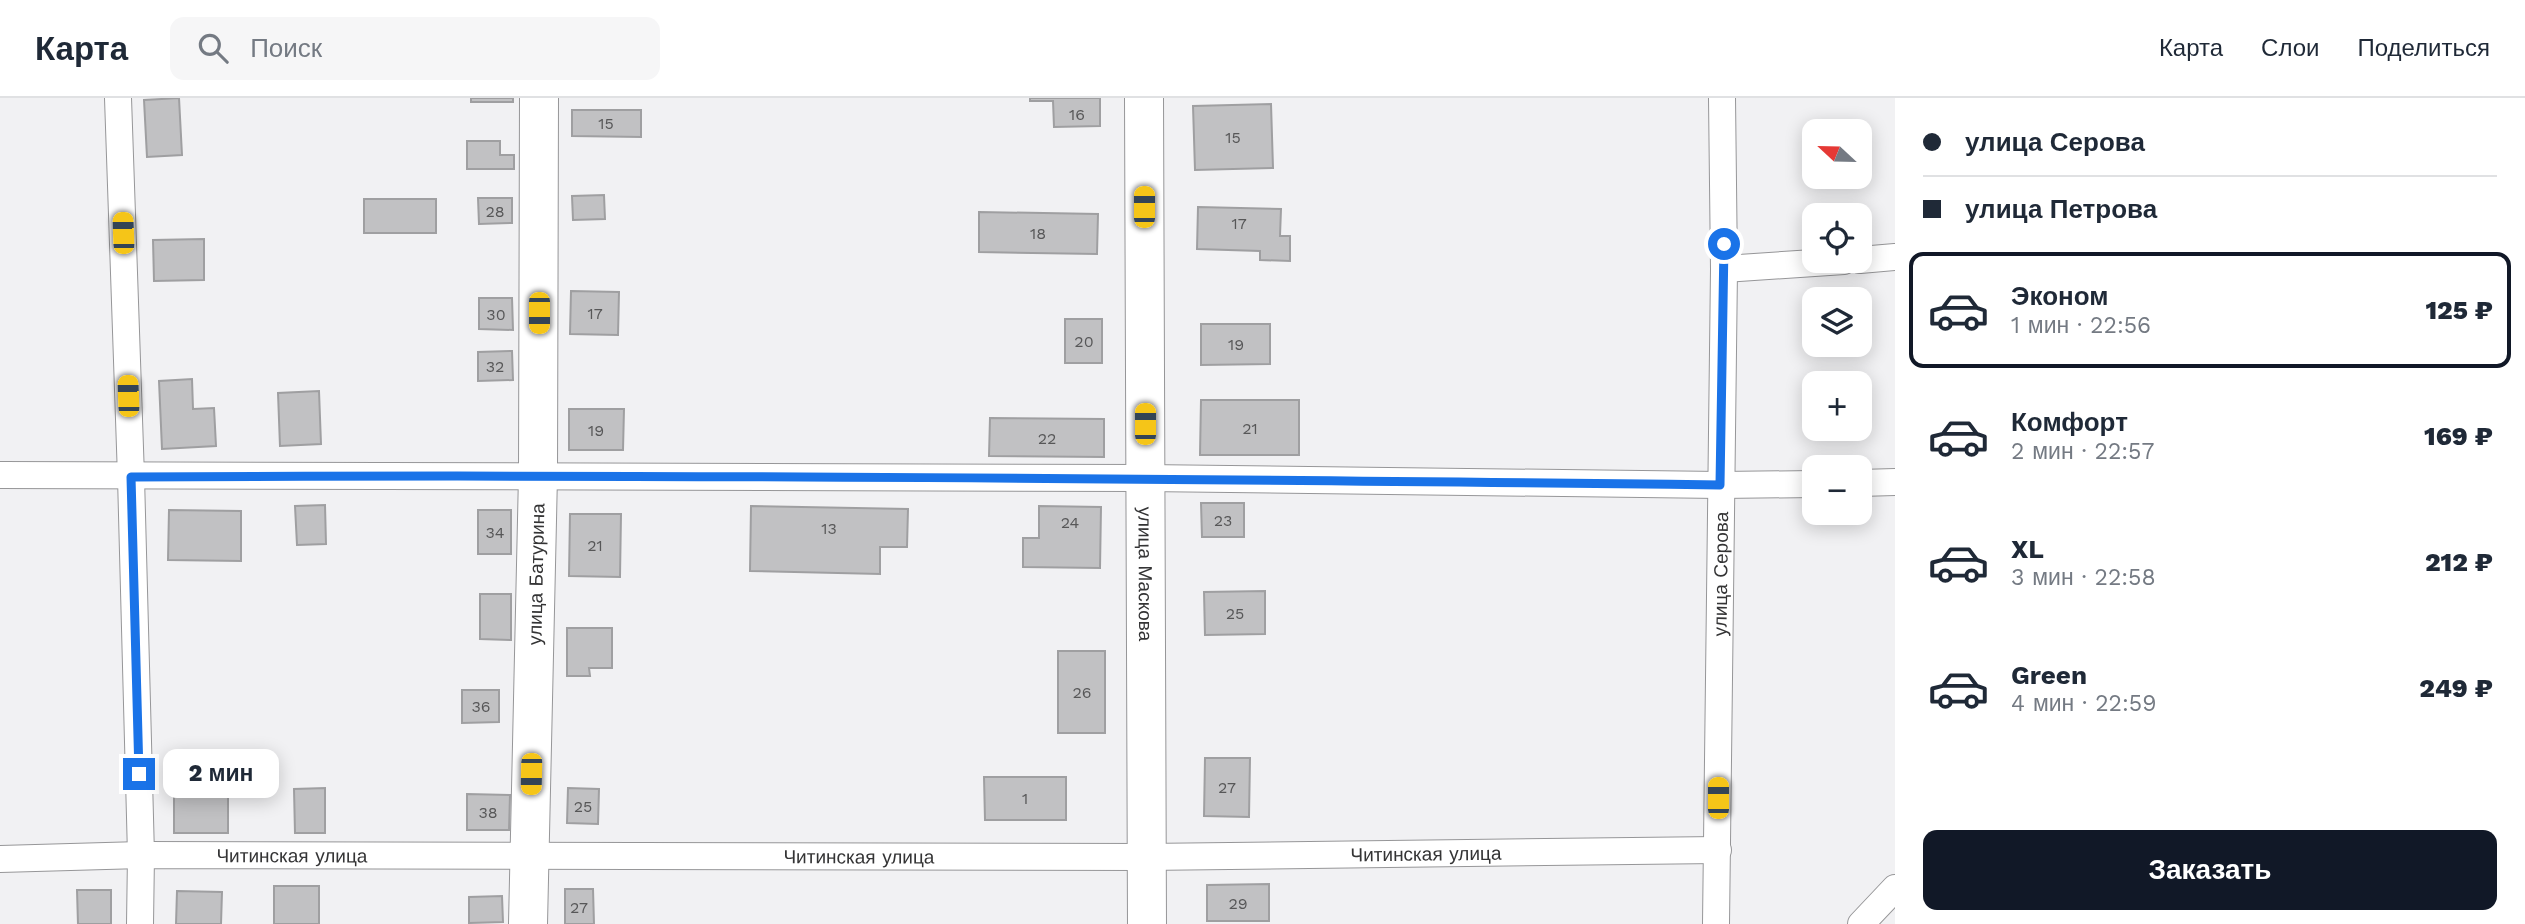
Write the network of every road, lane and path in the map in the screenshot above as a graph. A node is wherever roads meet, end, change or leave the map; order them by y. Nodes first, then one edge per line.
1 (118, 98) edge
2 (539, 98) edge
3 (1144, 98) edge
4 (1722, 98) edge
5 (1895, 257) edge
6 (1872, 259) edge
7 (1802, 264) edge
8 (1724, 269) junction
9 (0, 475) edge
10 (538, 475) junction
11 (131, 477) junction
12 (1145, 478) junction
13 (1895, 482) edge
14 (1872, 483) edge
15 (1802, 484) edge
16 (1720, 485) junction
17 (1718, 850) junction
18 (141, 855) junction
19 (529, 856) junction
20 (1145, 857) junction
21 (0, 859) edge
22 (1895, 888) edge
23 (140, 924) edge
24 (528, 924) edge
25 (1147, 924) edge
26 (1716, 924) edge
27 (1861, 924) edge

1 - 11 street
2 - 10 street, улица Батурина
3 - 12 street, улица Маскова
4 - 8 street, улица Серова
5 - 6 street
7 - 8 street
8 - 16 street, улица Серова
9 - 11 street
10 - 11 street
10 - 12 street
10 - 19 street, улица Батурина
11 - 18 street
12 - 16 street
12 - 20 street, улица Маскова
13 - 14 street
15 - 16 street
16 - 17 street, улица Серова
17 - 20 street, Читинская улица
17 - 26 street, улица Серова
18 - 19 street, Читинская улица
18 - 21 street, Читинская улица
18 - 23 street
19 - 20 street, Читинская улица
19 - 24 street, улица Батурина
20 - 25 street, улица Маскова
22 - 27 street

